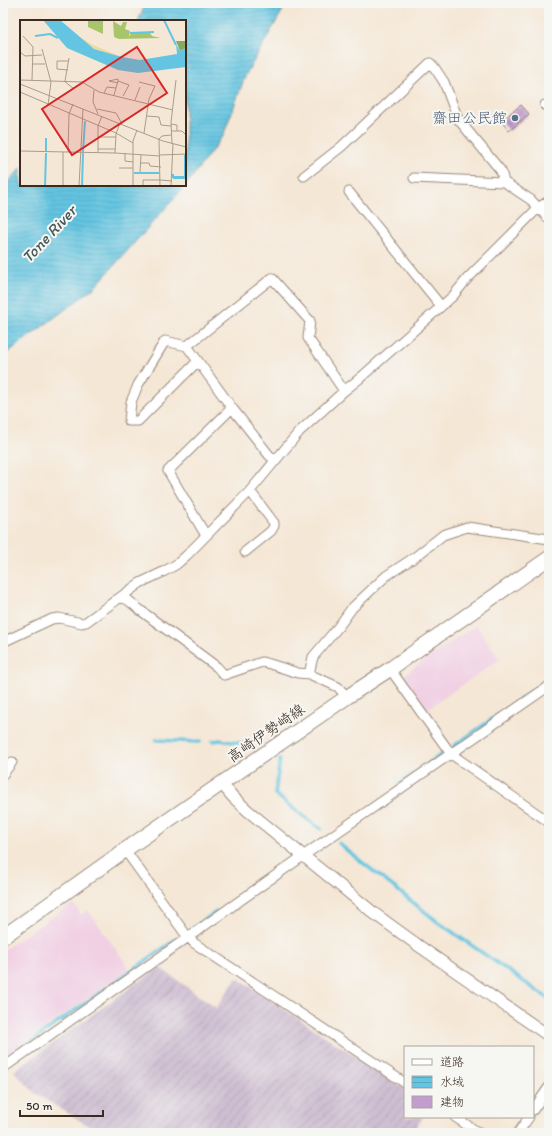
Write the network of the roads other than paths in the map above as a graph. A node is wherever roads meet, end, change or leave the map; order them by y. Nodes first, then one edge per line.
1 (304, 176) dead end
2 (414, 178) dead end
3 (504, 182) junction
4 (349, 192) dead end
5 (549, 201) edge
6 (539, 207) junction
7 (549, 219) edge
8 (441, 306) junction
9 (187, 346) junction
10 (198, 361) junction
11 (344, 391) junction
12 (232, 408) junction
13 (276, 461) junction
14 (250, 491) junction
15 (206, 535) junction
16 (549, 539) edge
17 (245, 552) dead end
18 (548, 561) edge
19 (121, 597) junction
20 (3, 642) edge
21 (390, 669) junction
22 (309, 674) junction
23 (549, 686) edge
24 (347, 697) junction
25 (451, 754) junction
26 (12, 762) dead end
27 (3, 774) edge
28 (222, 784) junction
29 (547, 817) edge
30 (125, 850) junction
31 (303, 856) junction
32 (3, 937) edge
33 (188, 937) junction
34 (549, 1036) edge
35 (3, 1068) edge
36 (404, 1083) edge
37 (549, 1086) edge
38 (534, 1108) edge
39 (456, 1118) edge
40 (527, 1118) edge
41 (479, 1133) edge
42 (518, 1133) edge

1 - 3 street
2 - 3 street
3 - 6 street
4 - 8 street
5 - 6 street
6 - 7 street
6 - 8 street
8 - 11 street
9 - 10 street
9 - 10 street
9 - 11 street
10 - 12 street
11 - 13 street
12 - 13 street
12 - 15 street
13 - 14 street
14 - 15 street
14 - 17 street
15 - 19 street
16 - 22 street
18 - 21 main road, 高崎伊勢崎線
19 - 20 street
19 - 22 street
21 - 24 main road, 高崎伊勢崎線
21 - 25 street
22 - 24 street
23 - 25 street
24 - 28 main road, 高崎伊勢崎線
25 - 29 street
25 - 31 street
26 - 27 street
28 - 30 main road, 高崎伊勢崎線
28 - 31 street
30 - 32 main road, 高崎伊勢崎線
30 - 33 street
31 - 33 street
31 - 34 street
33 - 35 street
33 - 36 street
37 - 38 street
39 - 41 street
40 - 42 street

